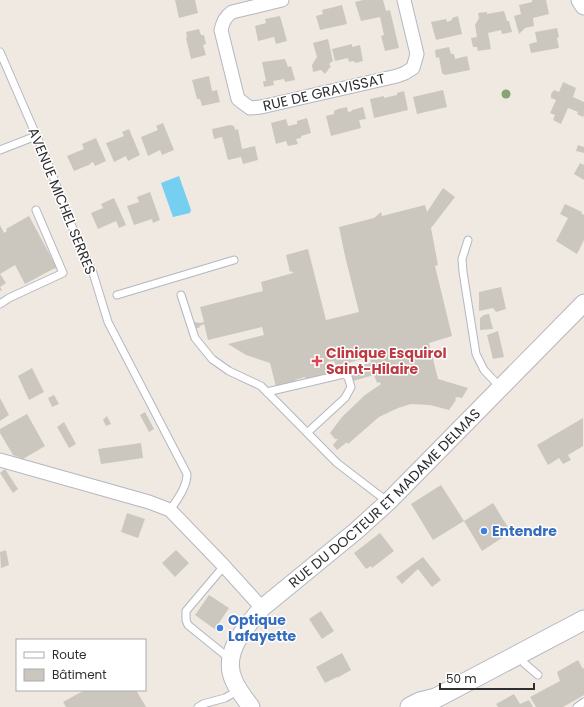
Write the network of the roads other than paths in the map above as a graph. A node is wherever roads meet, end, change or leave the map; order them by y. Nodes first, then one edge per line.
1 (282, 0) edge
2 (404, 0) edge
3 (580, 0) edge
4 (584, 6) edge
5 (0, 52) edge
6 (36, 136) junction
7 (0, 150) edge
8 (36, 210) dead end
9 (468, 240) dead end
10 (234, 260) dead end
11 (117, 295) dead end
12 (180, 296) dead end
13 (584, 303) edge
14 (0, 304) edge
15 (501, 388) junction
16 (267, 392) junction
17 (308, 432) junction
18 (0, 460) edge
19 (388, 502) junction
20 (170, 510) junction
21 (224, 566) junction
22 (262, 608) junction
23 (584, 620) edge
24 (521, 653) junction
25 (230, 659) junction
26 (538, 675) dead end
27 (239, 690) junction
28 (432, 702) edge
29 (584, 702) edge
30 (198, 707) edge
31 (251, 707) edge
32 (410, 707) edge
33 (577, 707) edge

1 - 2 street, RUE DE GRAVISSAT
3 - 4 street
5 - 6 lane, AVENUE MICHEL SERRES
6 - 7 lane
6 - 20 lane, AVENUE MICHEL SERRES
8 - 14 lane
9 - 15 lane
10 - 11 lane
12 - 16 lane
13 - 15 street, RUE DU DOCTEUR ET MADAME DELMAS
15 - 19 street, RUE DU DOCTEUR ET MADAME DELMAS
16 - 17 lane
16 - 17 lane
17 - 19 lane
18 - 20 street
19 - 22 street, RUE DU DOCTEUR ET MADAME DELMAS
20 - 21 street
21 - 22 street
21 - 25 lane
22 - 25 street, RUE DU DOCTEUR ET MADAME DELMAS
23 - 24 main road
24 - 26 lane
24 - 28 main road
25 - 27 street
27 - 30 lane
27 - 31 street
28 - 32 main road
29 - 33 lane

